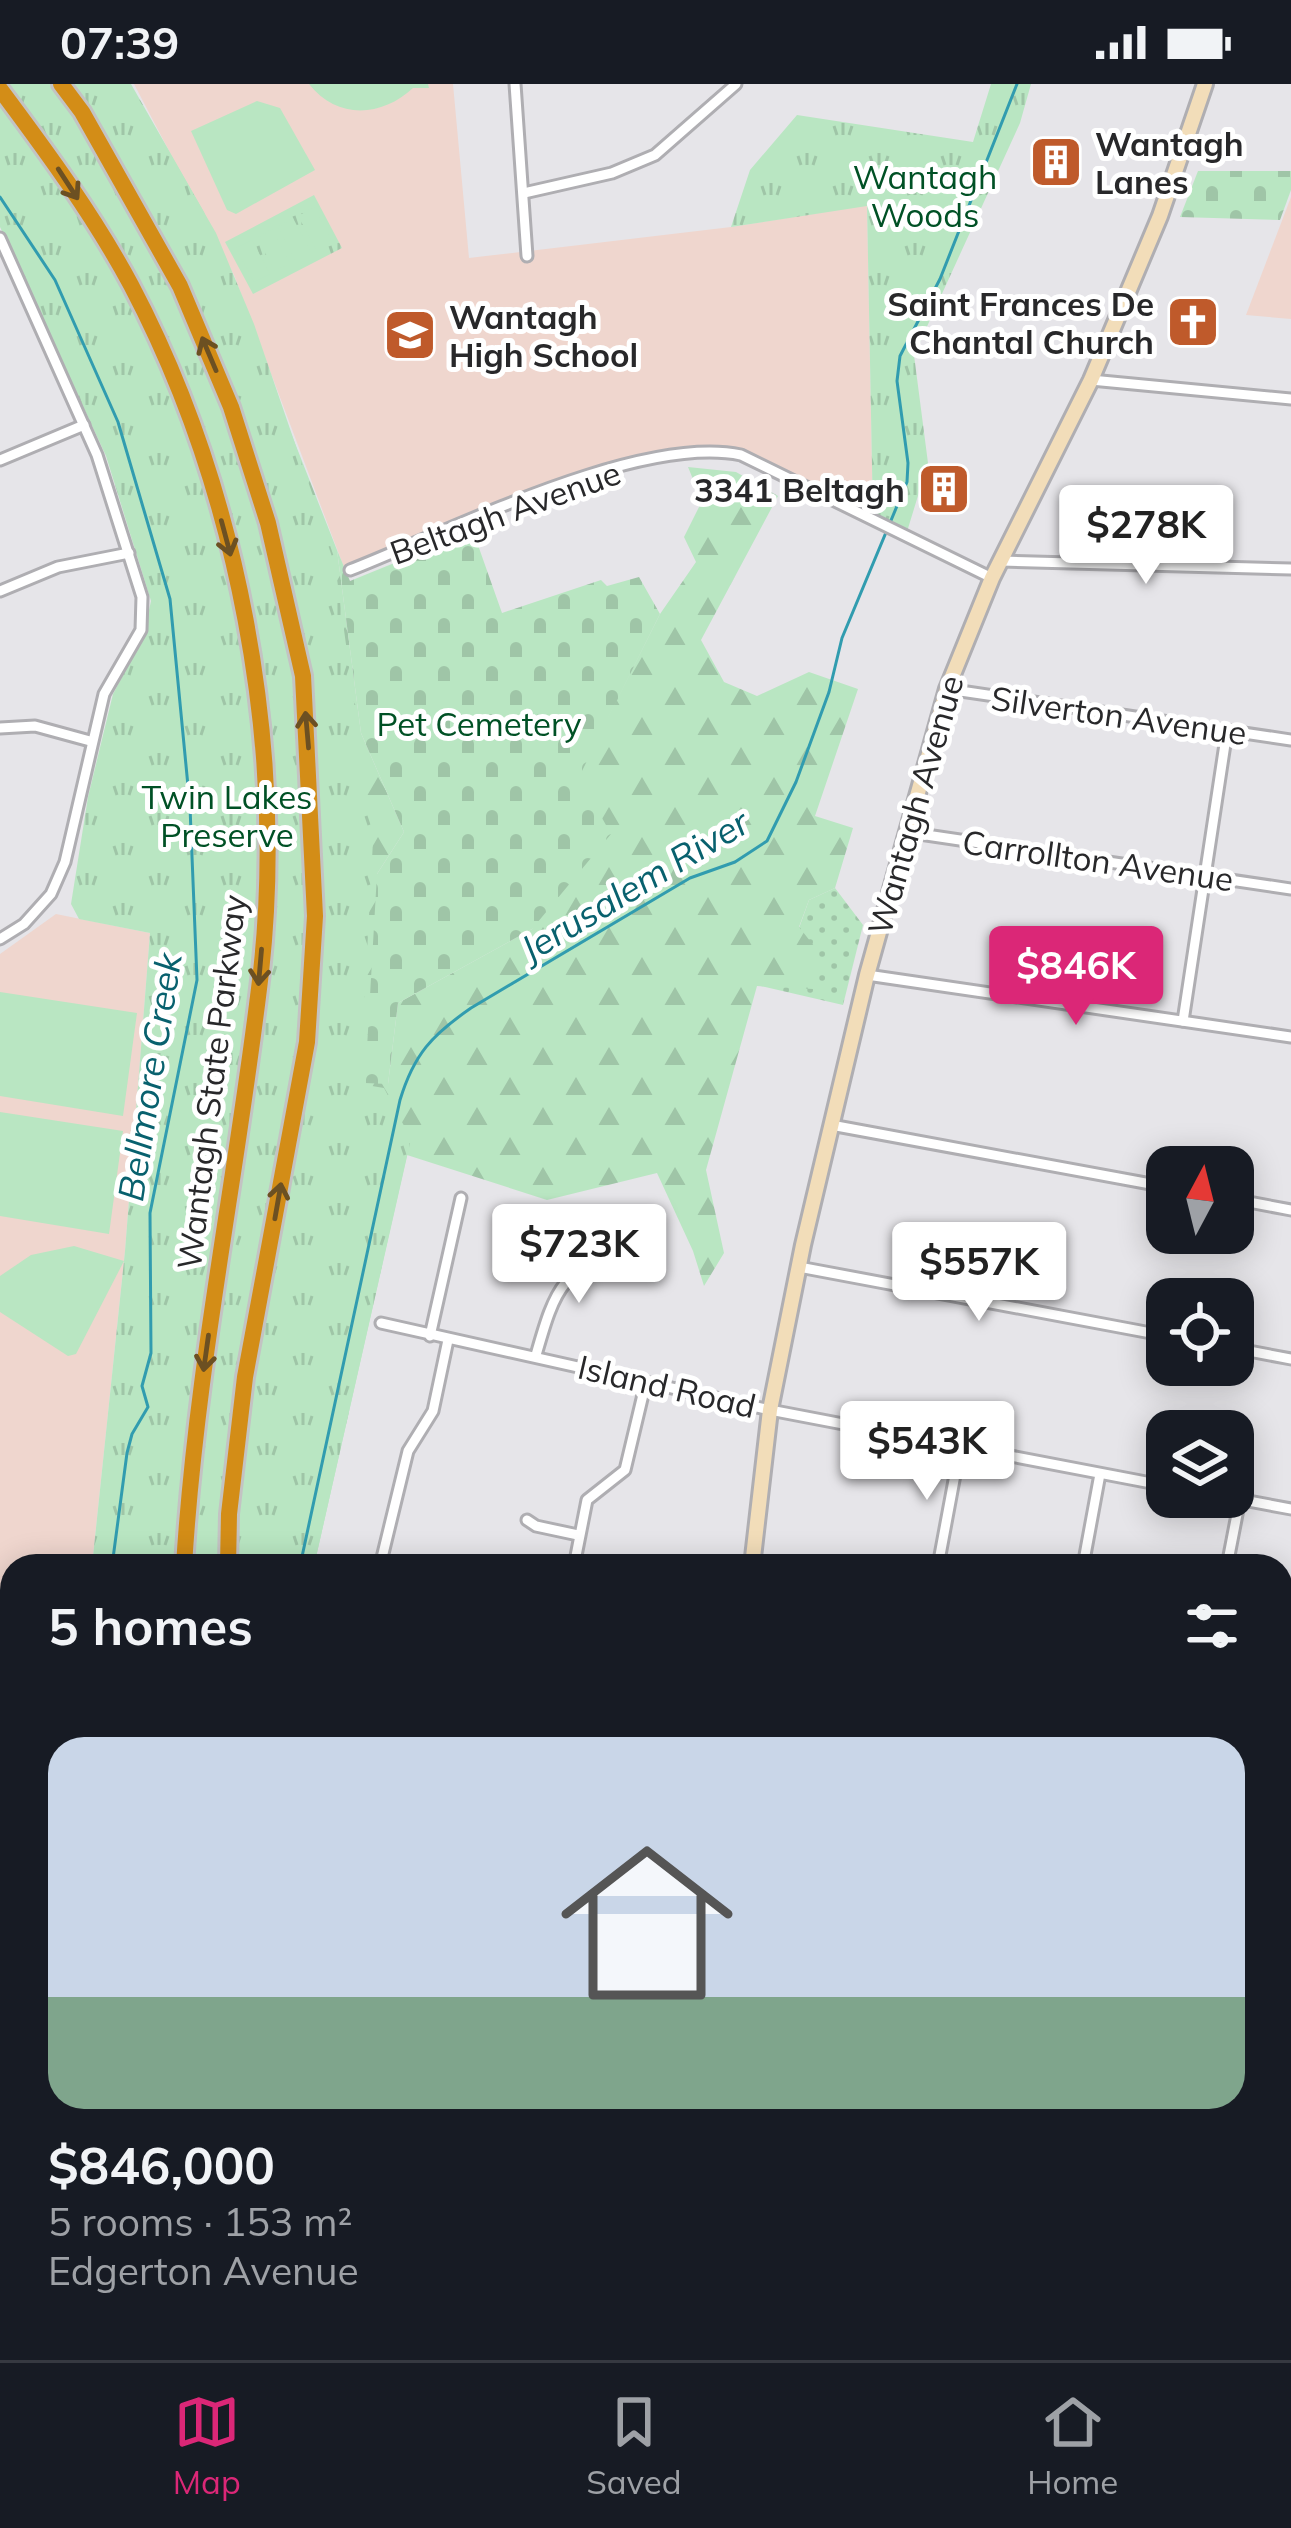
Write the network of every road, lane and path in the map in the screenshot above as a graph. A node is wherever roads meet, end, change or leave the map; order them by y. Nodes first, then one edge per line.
1 (61, 84) edge
2 (515, 84) edge
3 (736, 84) edge
4 (1205, 84) edge
5 (0, 89) edge
6 (524, 193) junction
7 (0, 238) edge
8 (527, 256) dead end
9 (1091, 380) junction
10 (1291, 399) edge
11 (84, 425) junction
12 (0, 460) edge
13 (129, 553) junction
14 (1002, 561) junction
15 (1291, 569) edge
16 (350, 570) dead end
17 (992, 578) junction
18 (0, 591) edge
19 (946, 689) junction
20 (0, 728) edge
21 (1227, 731) junction
22 (1291, 740) edge
23 (91, 741) junction
24 (906, 832) junction
25 (1205, 876) junction
26 (1291, 889) edge
27 (0, 939) edge
28 (867, 975) junction
29 (1183, 1021) junction
30 (1291, 1037) edge
31 (831, 1125) junction
32 (1146, 1183) edge
33 (460, 1198) dead end
34 (1254, 1203) edge
35 (1291, 1210) edge
36 (631, 1264) dead end
37 (799, 1268) junction
38 (381, 1323) dead end
39 (1146, 1332) edge
40 (430, 1336) junction
41 (448, 1340) junction
42 (1254, 1352) edge
43 (536, 1355) junction
44 (1291, 1359) edge
45 (646, 1382) junction
46 (770, 1410) junction
47 (960, 1448) junction
48 (1100, 1474) junction
49 (1146, 1482) edge
50 (1254, 1502) edge
51 (1291, 1509) edge
52 (1236, 1518) edge
53 (527, 1520) dead end
54 (578, 1535) junction
55 (185, 1554) edge
56 (228, 1554) edge
57 (383, 1554) edge
58 (576, 1554) edge
59 (753, 1554) edge
60 (940, 1554) edge
61 (1085, 1554) edge
62 (1229, 1554) edge

56 -> 1 highway
2 - 6 street
3 - 6 street
4 - 9 main road, Wantagh Avenue
5 -> 55 highway, Wantagh State Parkway
6 - 8 street
7 - 11 street
9 - 10 street
9 - 14 main road, Wantagh Avenue
11 - 12 street
11 - 13 street
13 - 18 street
13 - 23 street
14 - 15 street
14 - 17 main road, Wantagh Avenue
16 - 17 street, Beltagh Avenue
17 - 19 main road, Wantagh Avenue
19 - 21 street, Silverton Avenue
19 - 24 main road, Wantagh Avenue
20 - 23 street
21 - 22 street, Silverton Avenue
21 - 25 street
23 - 27 street
24 - 25 street, Carrollton Avenue
24 - 28 main road, Wantagh Avenue
25 - 26 street, Carrollton Avenue
25 - 29 street
28 - 29 street
28 - 31 main road, Wantagh Avenue
29 - 30 street
31 - 32 street
31 - 37 main road, Wantagh Avenue
33 - 40 street
34 - 35 street
36 - 43 street
37 - 39 street
37 - 46 main road, Wantagh Avenue
38 - 40 street, Island Road
40 - 41 street, Island Road
41 - 43 street, Island Road
41 - 57 street
42 - 44 street
43 - 45 street, Island Road
45 - 46 street, Island Road
45 - 54 street
46 - 47 street, Island Road
46 - 59 main road, Wantagh Avenue
47 - 48 street, Island Road
47 - 60 street
48 - 49 street, Island Road
48 - 61 street
50 - 51 street
52 - 62 street
53 - 54 street
54 - 58 street

